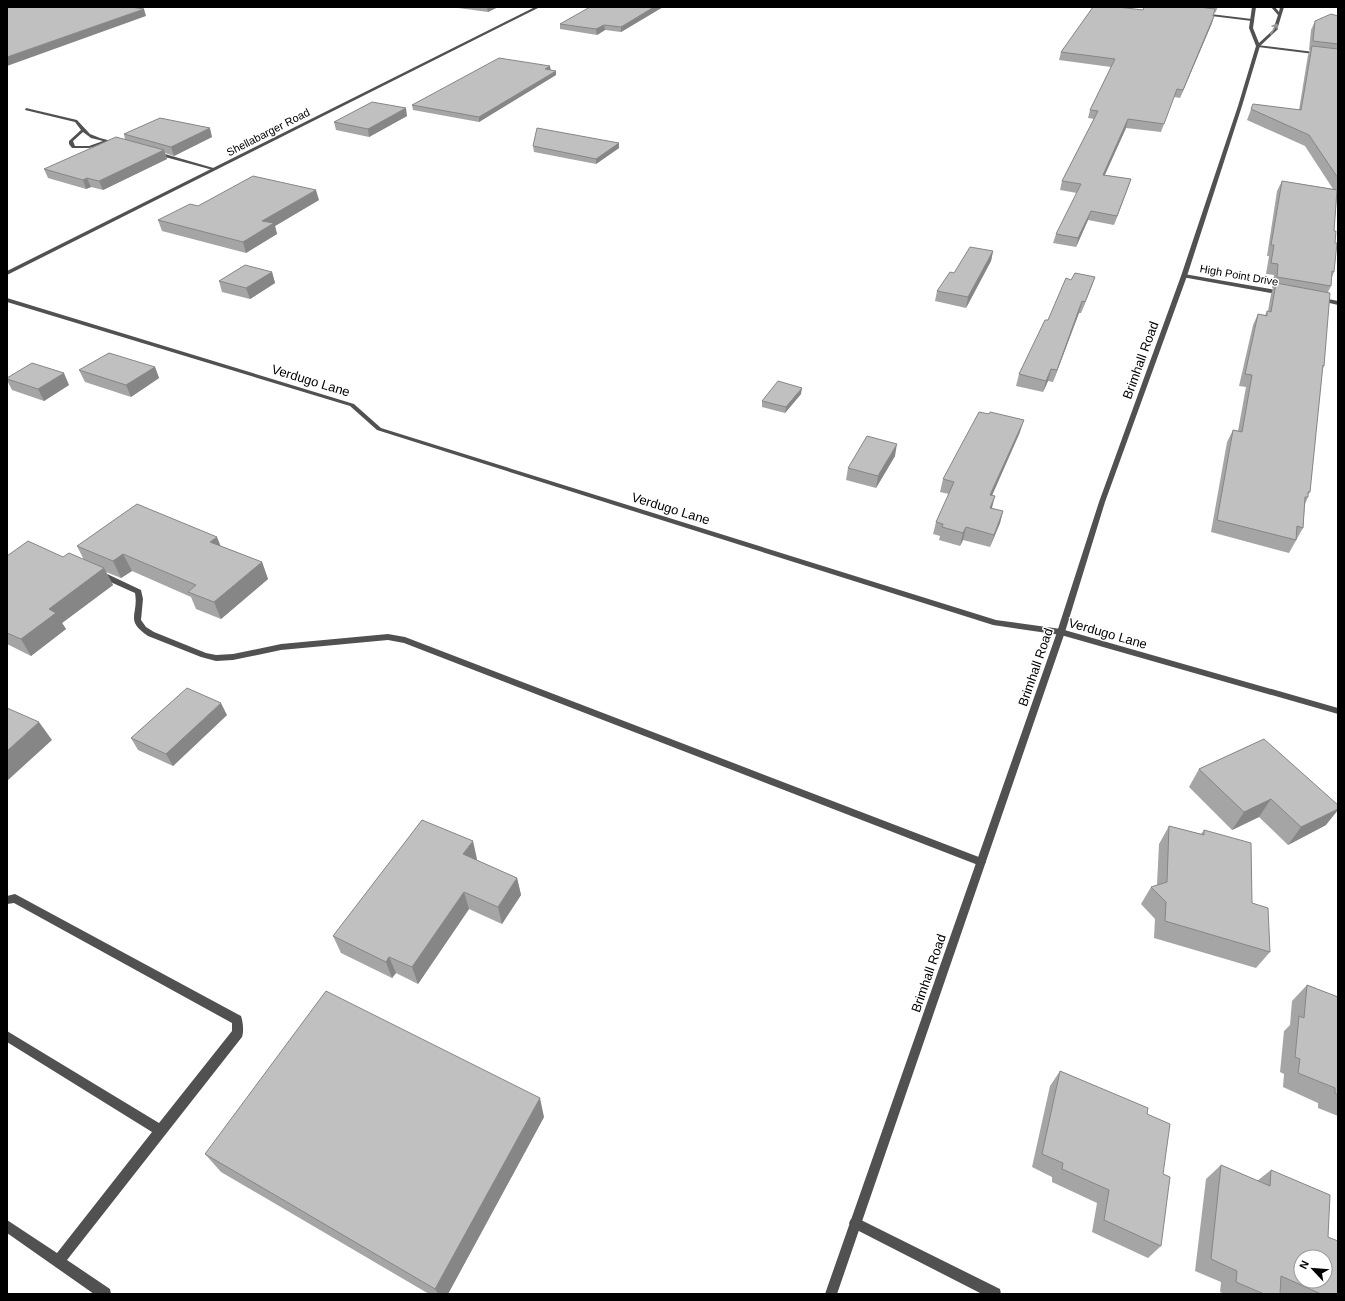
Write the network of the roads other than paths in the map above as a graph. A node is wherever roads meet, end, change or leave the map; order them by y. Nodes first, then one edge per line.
1 (162, 7) edge
2 (538, 7) edge
3 (1254, 7) edge
4 (1273, 7) edge
5 (1282, 7) edge
6 (170, 8) dead end
7 (1200, 11) edge
8 (1280, 15) junction
9 (1253, 18) junction
10 (1258, 46) junction
11 (1338, 56) edge
12 (26, 109) dead end
13 (83, 130) junction
14 (110, 141) junction
15 (124, 145) edge
16 (154, 153) edge
17 (215, 169) junction
18 (7, 273) edge
19 (1184, 276) junction
20 (1292, 294) edge
21 (1315, 298) edge
22 (7, 300) edge
23 (1338, 303) edge
24 (90, 570) edge
25 (1061, 632) junction
26 (1338, 711) edge
27 (981, 862) junction
28 (7, 900) edge
29 (7, 1036) edge
30 (161, 1131) junction
31 (855, 1223) junction
32 (7, 1226) edge
33 (58, 1261) junction
34 (105, 1294) edge
35 (831, 1294) edge
36 (995, 1294) edge

1 - 6 street
2 - 17 street, Shellabarger Road
3 - 9 street
4 - 8 street
5 - 8 street
7 - 9 street
10 -> 8 street
9 - 10 street
10 - 11 street
10 - 19 street, Brimhall Road
12 - 13 street
13 - 14 street
13 - 14 street
14 - 15 street
16 - 17 street
17 - 18 street, Shellabarger Road
19 - 20 street, High Point Drive
19 - 25 street, Brimhall Road
21 - 23 street
22 - 25 street, Verdugo Lane
24 - 27 street
25 - 26 street, Verdugo Lane
25 - 27 street, Brimhall Road
27 - 31 street, Brimhall Road
28 - 30 street
29 - 30 street
30 - 33 street
31 - 35 street, Brimhall Road
31 - 36 street
32 - 33 street
33 - 34 street

